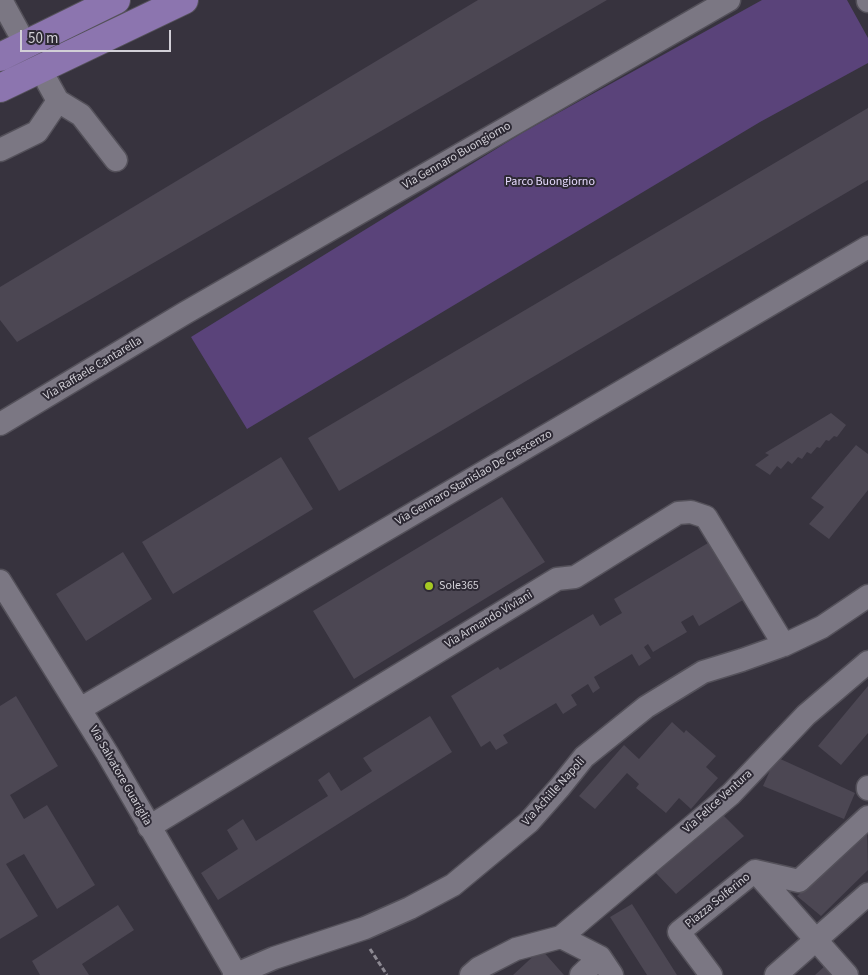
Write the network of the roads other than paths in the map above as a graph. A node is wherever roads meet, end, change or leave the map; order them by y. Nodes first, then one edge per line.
1 (1, 0) edge
2 (116, 0) edge
3 (184, 0) edge
4 (729, 0) edge
5 (18, 31) dead end
6 (0, 57) edge
7 (0, 88) edge
8 (0, 150) edge
9 (116, 160) dead end
10 (868, 247) edge
11 (185, 313) joint
12 (0, 424) edge
13 (0, 581) edge
14 (868, 596) edge
15 (784, 645) junction
16 (868, 662) edge
17 (80, 709) junction
18 (868, 817) edge
19 (150, 827) junction
20 (755, 871) junction
21 (868, 894) edge
22 (561, 937) junction
23 (816, 940) junction
24 (606, 966) edge
25 (235, 975) edge
26 (472, 975) edge
27 (581, 975) edge
28 (711, 975) edge
29 (776, 975) edge
30 (847, 975) edge

1 - 5 street
2 - 6 highway
3 - 7 highway
4 - 11 street, Via Gennaro Buongiorno
8 - 9 street
10 - 17 street, Via Gennaro Stanislao De Crescenzo
11 - 12 street, Via Raffaele Cantarella
13 - 17 street, Via Salvatore Guariglia
14 - 15 street, Via Achille Napoli
15 - 19 street, Via Armando Viviani
15 - 25 street, Via Achille Napoli
16 - 22 street, Via Felice Ventura
17 - 19 street, Via Salvatore Guariglia
18 - 20 street
19 - 25 street, Via Salvatore Guariglia
20 - 23 street, Piazza Solferino
20 - 28 street, Piazza Solferino
21 - 23 street
22 - 24 street
22 - 26 street
23 - 29 street
23 - 30 street, Piazza Solferino
24 - 27 street

